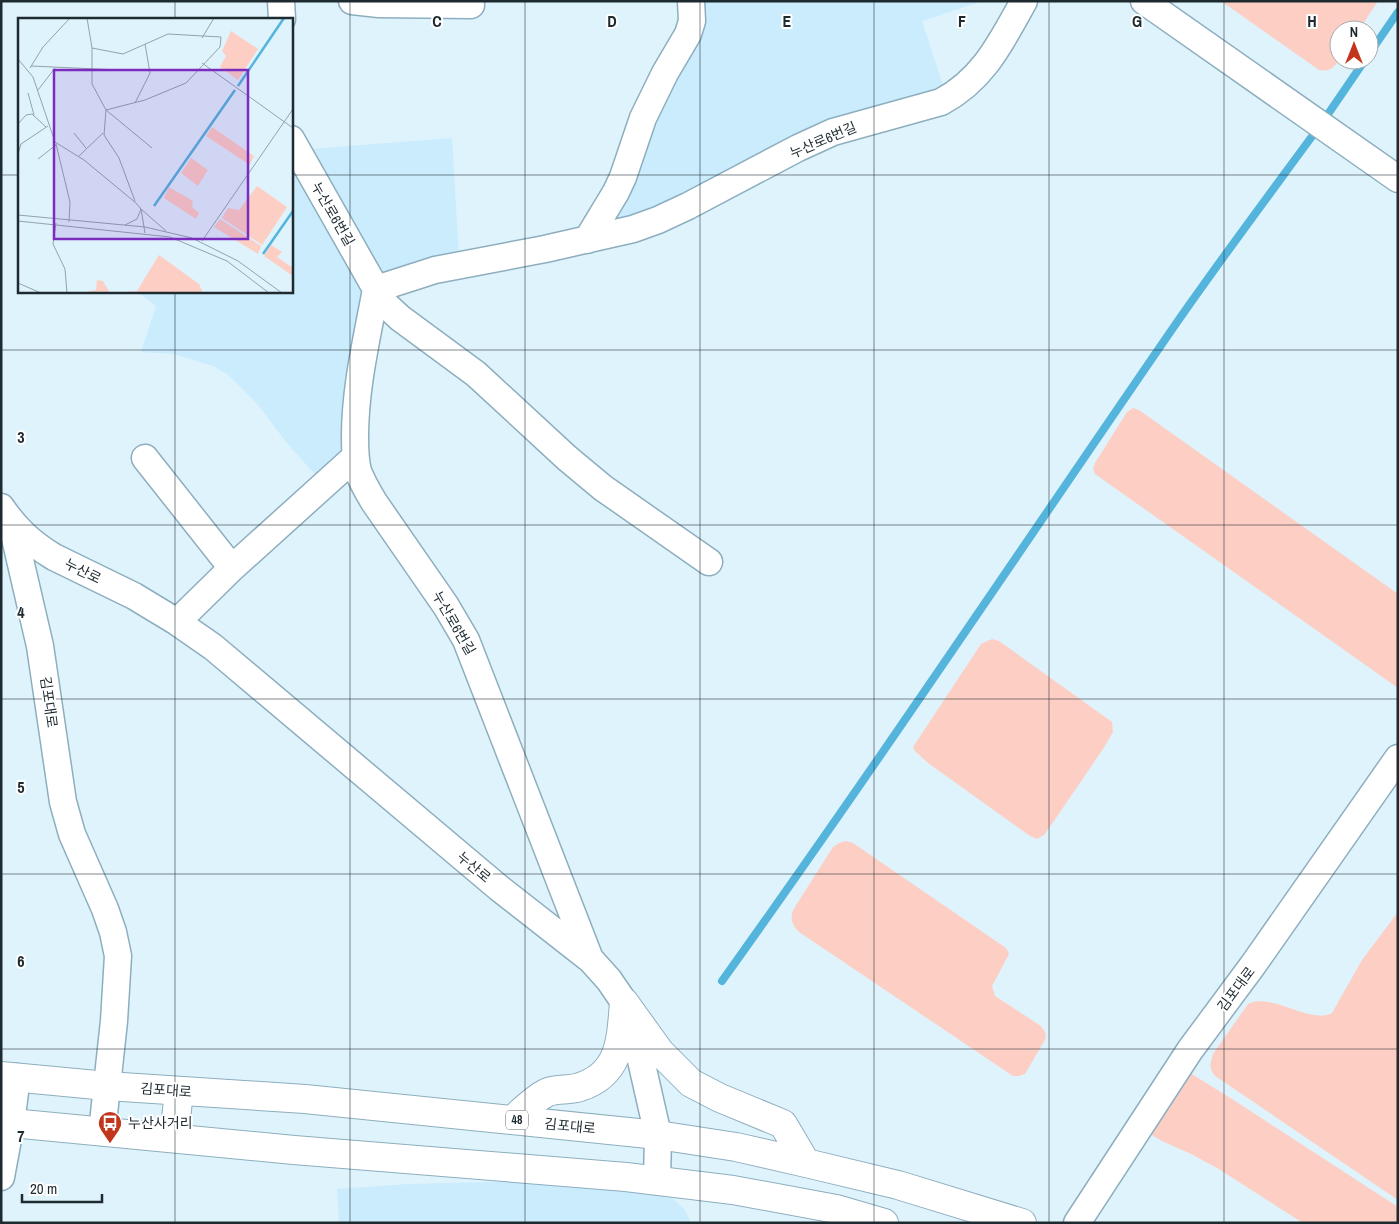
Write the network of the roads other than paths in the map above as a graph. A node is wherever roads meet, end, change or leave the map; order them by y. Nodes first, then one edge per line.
1 (281, 1) edge
2 (352, 1) edge
3 (691, 1) edge
4 (1024, 1) edge
5 (1144, 1) edge
6 (471, 5) dead end
7 (282, 18) edge
8 (292, 141) edge
9 (1398, 179) edge
10 (587, 240) junction
11 (376, 289) junction
12 (355, 457) junction
13 (145, 458) dead end
14 (7, 532) edge
15 (709, 562) dead end
16 (232, 568) junction
17 (177, 622) junction
18 (1398, 758) edge
19 (591, 960) junction
20 (624, 1002) junction
21 (9, 1077) edge
22 (108, 1086) junction
23 (179, 1091) junction
24 (512, 1120) junction
25 (6, 1122) edge
26 (102, 1132) junction
27 (658, 1135) junction
28 (174, 1138) junction
29 (806, 1163) junction
30 (1, 1177) edge
31 (657, 1181) junction
32 (884, 1223) edge
33 (1022, 1223) edge
34 (1077, 1223) edge

1 - 7 street
2 - 6 street
3 - 10 street
4 - 10 street, 누산로6번길
5 - 9 street
8 - 11 street, 누산로6번길
10 - 11 street, 누산로6번길
11 - 12 street, 누산로6번길
11 - 15 street, 누산로6번길
12 - 16 street
12 - 19 street, 누산로6번길
13 - 16 street
14 - 17 street, 누산로
14 - 22 street, 김포대로
16 - 17 street
17 - 19 street, 누산로
18 - 34 street, 김포대로
19 - 20 street, 누산로
20 - 24 main road
20 - 27 street, 누산로
20 - 29 main road
21 - 22 main road, 김포대로 / 48
21 - 25 street
22 - 23 main road, 김포대로 / 48
22 - 26 street, 김포대로
23 - 24 main road, 김포대로 / 48
23 - 28 main road
24 - 27 main road, 김포대로 / 48
25 - 26 main road
25 - 30 street
26 - 28 main road
27 - 29 main road, 김포대로 / 48
27 - 31 street, 누산로
28 - 31 main road
29 - 33 main road, 김포대로 / 48
31 - 32 main road

